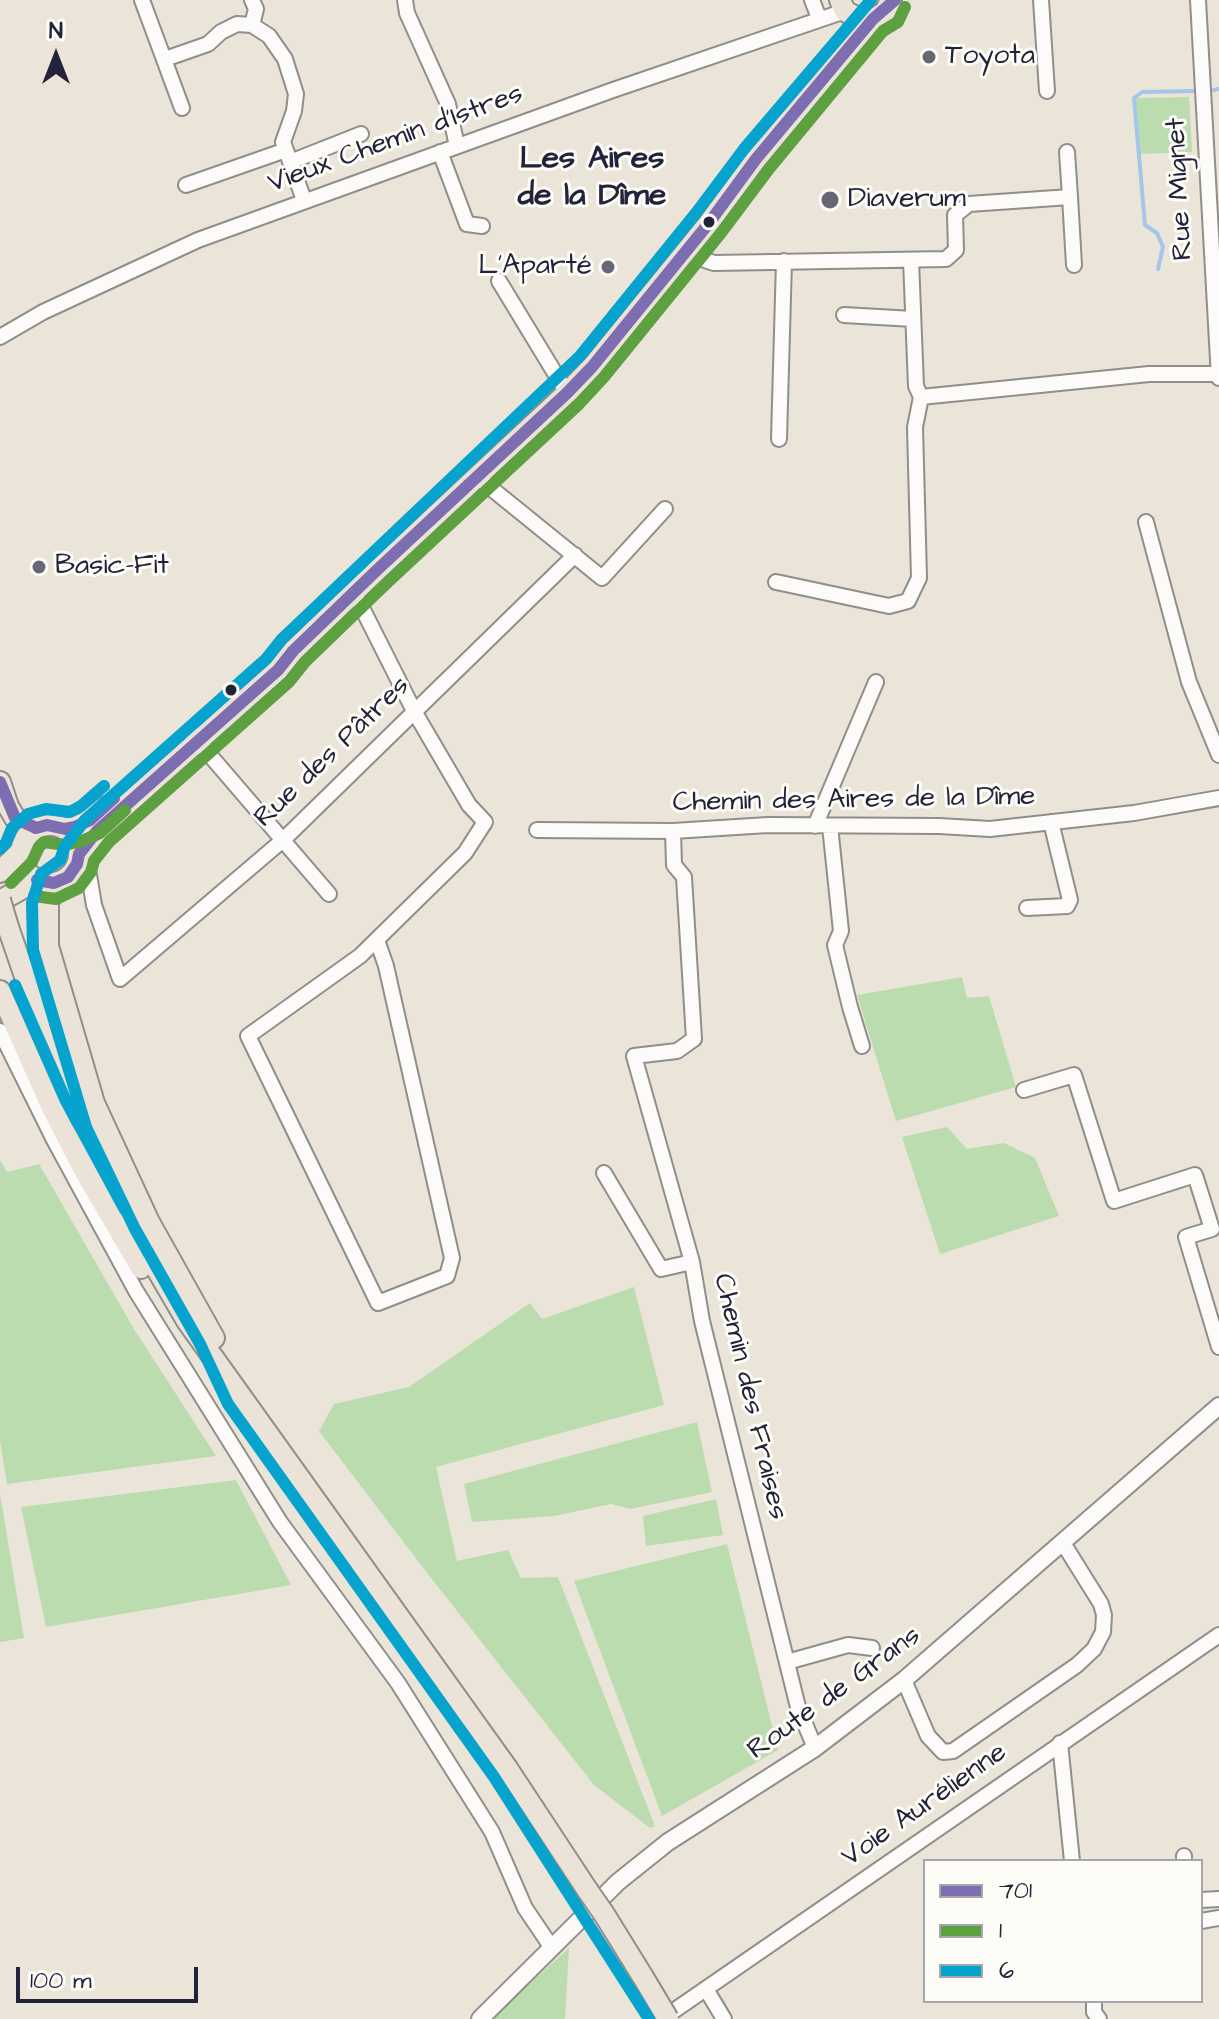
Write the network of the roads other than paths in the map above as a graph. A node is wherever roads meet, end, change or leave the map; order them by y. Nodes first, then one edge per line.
1 (252, 0) edge
2 (405, 0) edge
3 (812, 0) edge
4 (1041, 0) edge
5 (1198, 0) edge
6 (144, 1) edge
7 (892, 1) edge
8 (851, 15) edge
9 (819, 18) junction
10 (252, 25) junction
11 (165, 59) junction
12 (1047, 91) dead end
13 (182, 108) dead end
14 (361, 134) dead end
15 (457, 146) junction
16 (440, 152) junction
17 (1067, 152) dead end
18 (288, 156) junction
19 (186, 185) dead end
20 (1070, 197) junction
21 (304, 200) junction
22 (1213, 210) edge
23 (482, 226) dead end
24 (688, 248) junction
25 (911, 260) junction
26 (784, 261) junction
27 (1074, 265) dead end
28 (499, 281) dead end
29 (844, 315) dead end
30 (913, 319) junction
31 (0, 337) edge
32 (781, 376) junction
33 (1218, 376) edge
34 (567, 393) junction
35 (769, 393) dead end
36 (921, 397) junction
37 (779, 439) dead end
38 (476, 476) junction
39 (665, 509) dead end
40 (1146, 522) dead end
41 (575, 555) junction
42 (776, 582) dead end
43 (354, 592) junction
44 (876, 682) dead end
45 (414, 711) junction
46 (194, 737) junction
47 (1219, 755) edge
48 (162, 765) junction
49 (0, 782) edge
50 (1219, 798) edge
51 (1051, 822) junction
52 (815, 826) junction
53 (830, 826) junction
54 (36, 828) junction
55 (65, 829) junction
56 (537, 830) dead end
57 (673, 831) junction
58 (283, 840) junction
59 (20, 852) junction
60 (78, 859) junction
61 (0, 872) edge
62 (46, 882) junction
63 (329, 894) dead end
64 (0, 901) edge
65 (1027, 908) dead end
66 (377, 940) junction
67 (360, 956) junction
68 (386, 966) junction
69 (0, 991) edge
70 (0, 1031) edge
71 (862, 1046) dead end
72 (1024, 1090) dead end
73 (604, 1173) dead end
74 (692, 1262) junction
75 (187, 1321) junction
76 (1219, 1347) edge
77 (242, 1396) junction
78 (1219, 1406) edge
79 (1063, 1543) junction
80 (1219, 1635) edge
81 (872, 1648) dead end
82 (787, 1662) junction
83 (904, 1680) junction
84 (1060, 1743) junction
85 (815, 1748) junction
86 (1072, 1859) edge
87 (552, 1948) junction
88 (706, 1989) junction
89 (480, 2019) edge
90 (662, 2019) edge
91 (668, 2019) edge
92 (724, 2019) edge

1 - 10 street
2 - 15 street
3 - 9 street
4 - 12 street
5 - 22 street, Rue Mignet
6 - 11 street
7 - 8 main road
8 - 9 street, Vieux Chemin d'Istres
8 - 24 main road
9 - 15 street, Vieux Chemin d'Istres
10 - 11 street
10 - 18 street
11 - 13 street
14 - 18 street
15 - 16 street, Vieux Chemin d'Istres
16 - 21 street, Vieux Chemin d'Istres
16 - 23 street
17 - 20 street
18 - 19 street
18 - 21 street
20 - 25 street
20 - 27 street
21 - 31 street, Vieux Chemin d'Istres
22 - 33 street, Rue Mignet
24 - 26 street
24 - 34 main road
25 - 26 street
25 - 30 street
26 - 32 street
28 - 34 street
29 - 30 street
30 - 36 street
32 - 35 street
32 - 37 street
33 - 36 street
34 - 38 main road
36 - 42 street
38 - 41 street
38 - 43 main road
39 - 41 street
40 - 47 street
41 - 45 street, Rue des Pâtres
43 - 45 street
43 - 46 main road
44 - 52 street
45 - 58 street, Rue des Pâtres
45 - 66 street
46 - 48 main road
46 - 58 street
48 - 55 main road
48 - 60 main road
49 - 54 main road
50 - 51 street, Chemin des Aires de la Dîme
51 - 53 street, Chemin des Aires de la Dîme
51 - 65 street
52 - 53 street, Chemin des Aires de la Dîme
52 - 57 street, Chemin des Aires de la Dîme
53 - 71 street
54 - 55 main road
54 - 59 main road
55 - 60 main road
56 - 57 street, Chemin des Aires de la Dîme
57 - 74 street, Chemin des Fraises
58 - 60 street, Rue des Pâtres
58 - 63 street
59 - 61 main road
59 - 62 main road
60 - 62 main road
62 - 64 main road
62 - 77 main road
64 - 75 main road, bridge
66 - 67 street
66 - 68 street
67 - 68 street
67 - 68 street
69 - 75 main road
70 - 87 street
72 - 76 street
73 - 74 street
74 - 82 street, Chemin des Fraises
75 - 77 main road
77 - 91 main road, bridge
78 - 79 street, Route de Grans
79 - 83 street, Route de Grans
79 - 83 street
80 - 84 street, Voie Aurélienne
81 - 82 street
82 - 85 street, Chemin des Fraises
83 - 85 street, Route de Grans
84 - 86 street
84 - 88 street, Voie Aurélienne
85 - 87 street, Route de Grans
87 - 89 street, Route de Grans
88 - 90 street, Voie Aurélienne
88 - 92 street

